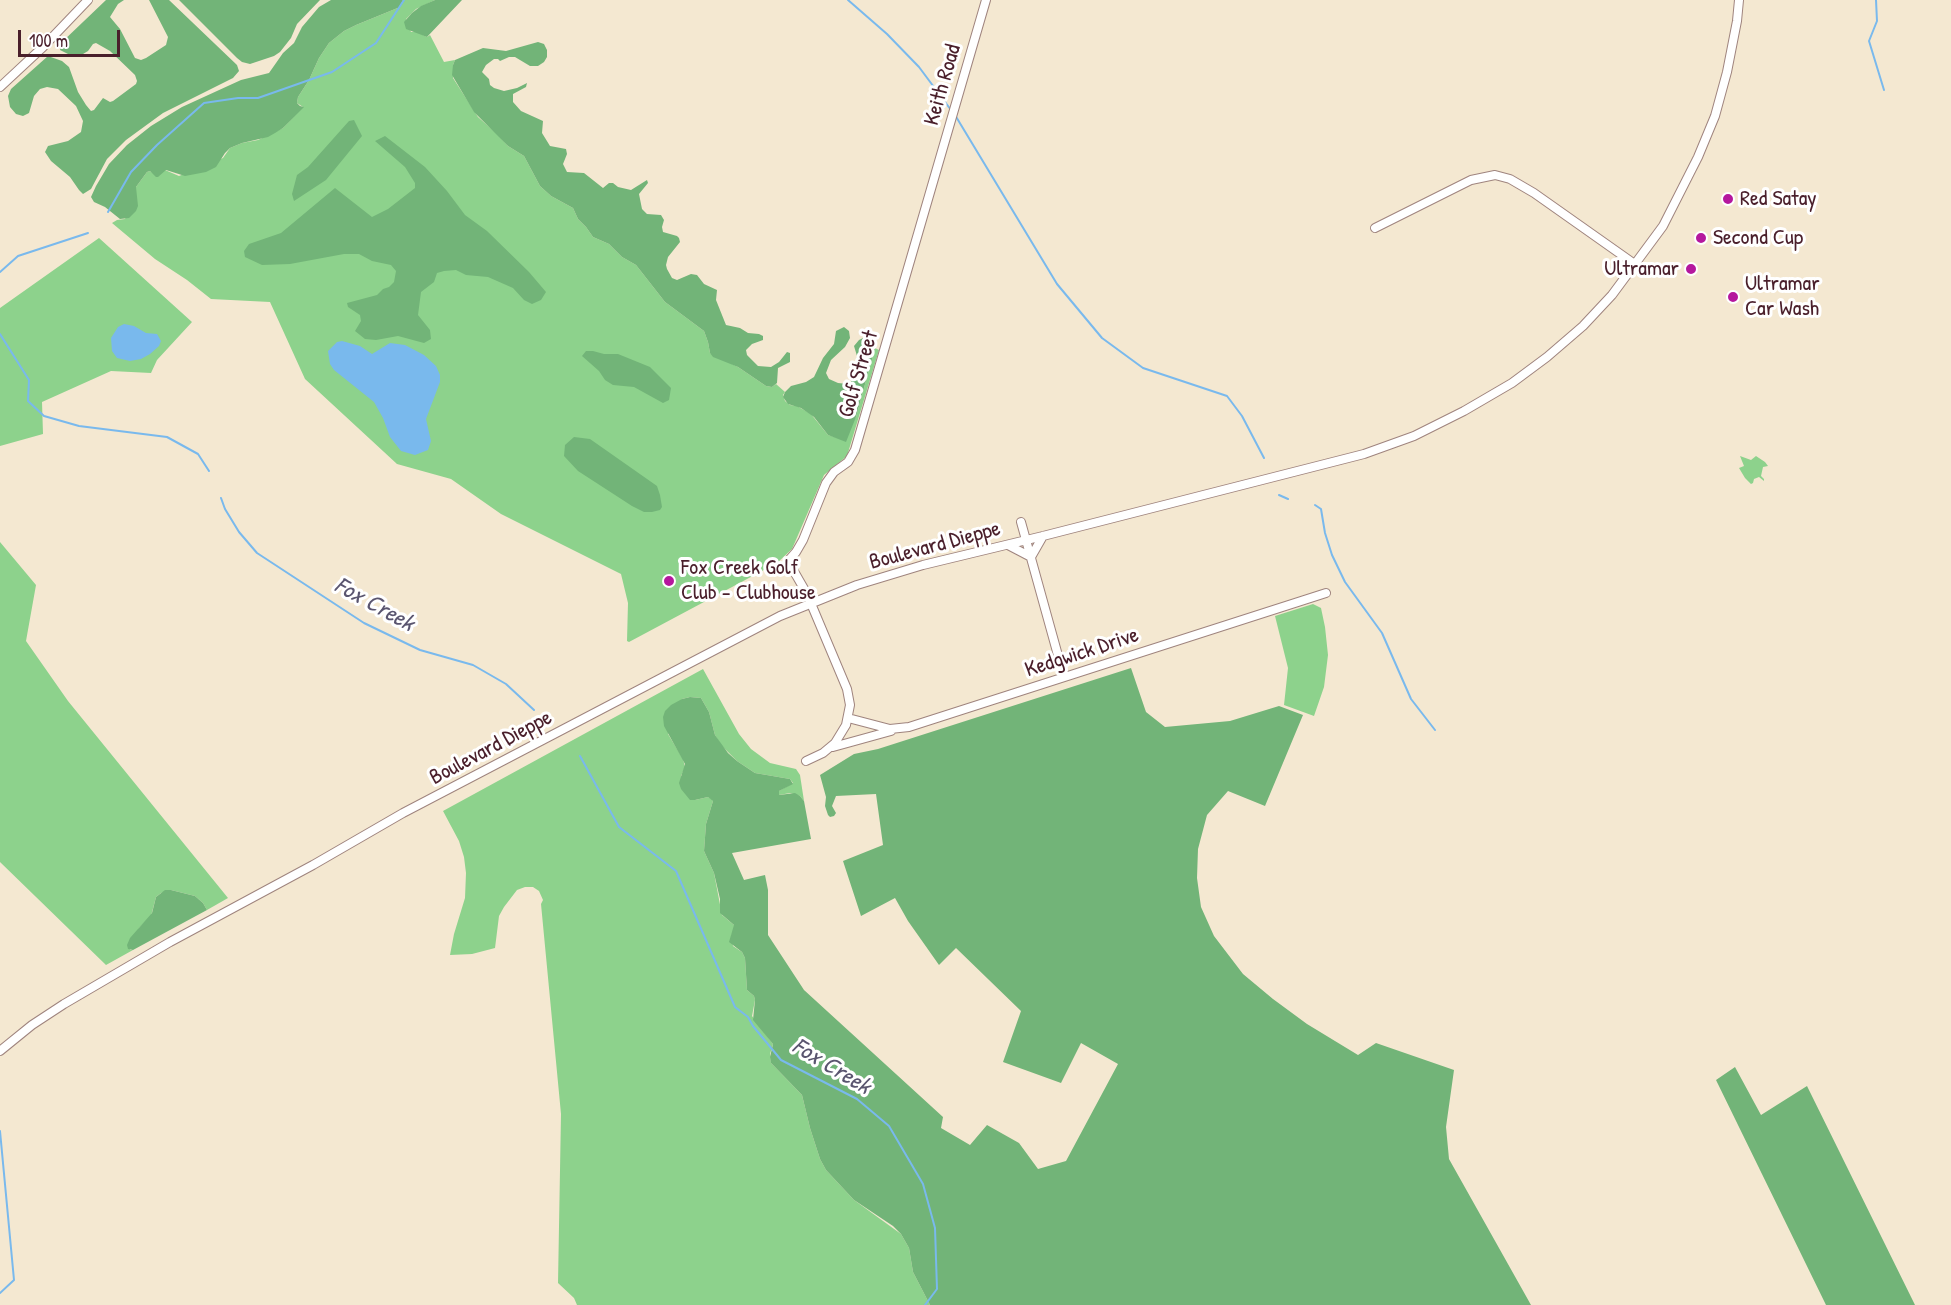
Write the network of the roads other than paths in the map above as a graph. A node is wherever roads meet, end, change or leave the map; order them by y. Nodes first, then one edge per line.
1 (88, 0) edge
2 (986, 0) edge
3 (1739, 0) edge
4 (0, 87) edge
5 (934, 180) joint
6 (1375, 228) dead end
7 (1636, 265) junction
8 (1021, 522) dead end
9 (1043, 536) junction
10 (1026, 540) junction
11 (1008, 545) junction
12 (1031, 557) junction
13 (1326, 593) dead end
14 (811, 602) junction
15 (1064, 677) junction
16 (848, 718) junction
17 (896, 730) junction
18 (832, 747) junction
19 (806, 761) dead end
20 (0, 1051) edge

1 - 4 main road
2 - 5 main road, Keith Road
3 - 7 main road, Boulevard Dieppe
5 - 14 main road, Golf Street
6 - 7 main road
7 - 9 main road, Boulevard Dieppe
8 - 10 main road
9 - 10 main road, Boulevard Dieppe
9 - 12 main road
10 - 11 main road, Boulevard Dieppe
10 - 12 main road
11 - 12 main road
11 - 14 main road, Boulevard Dieppe
12 - 15 main road
13 - 15 main road, Kedgwick Drive
14 - 16 main road
14 - 20 main road, Boulevard Dieppe
15 - 17 main road, Kedgwick Drive
16 - 17 main road, Kedgwick Drive
16 - 18 main road
17 - 18 main road
18 - 19 main road

